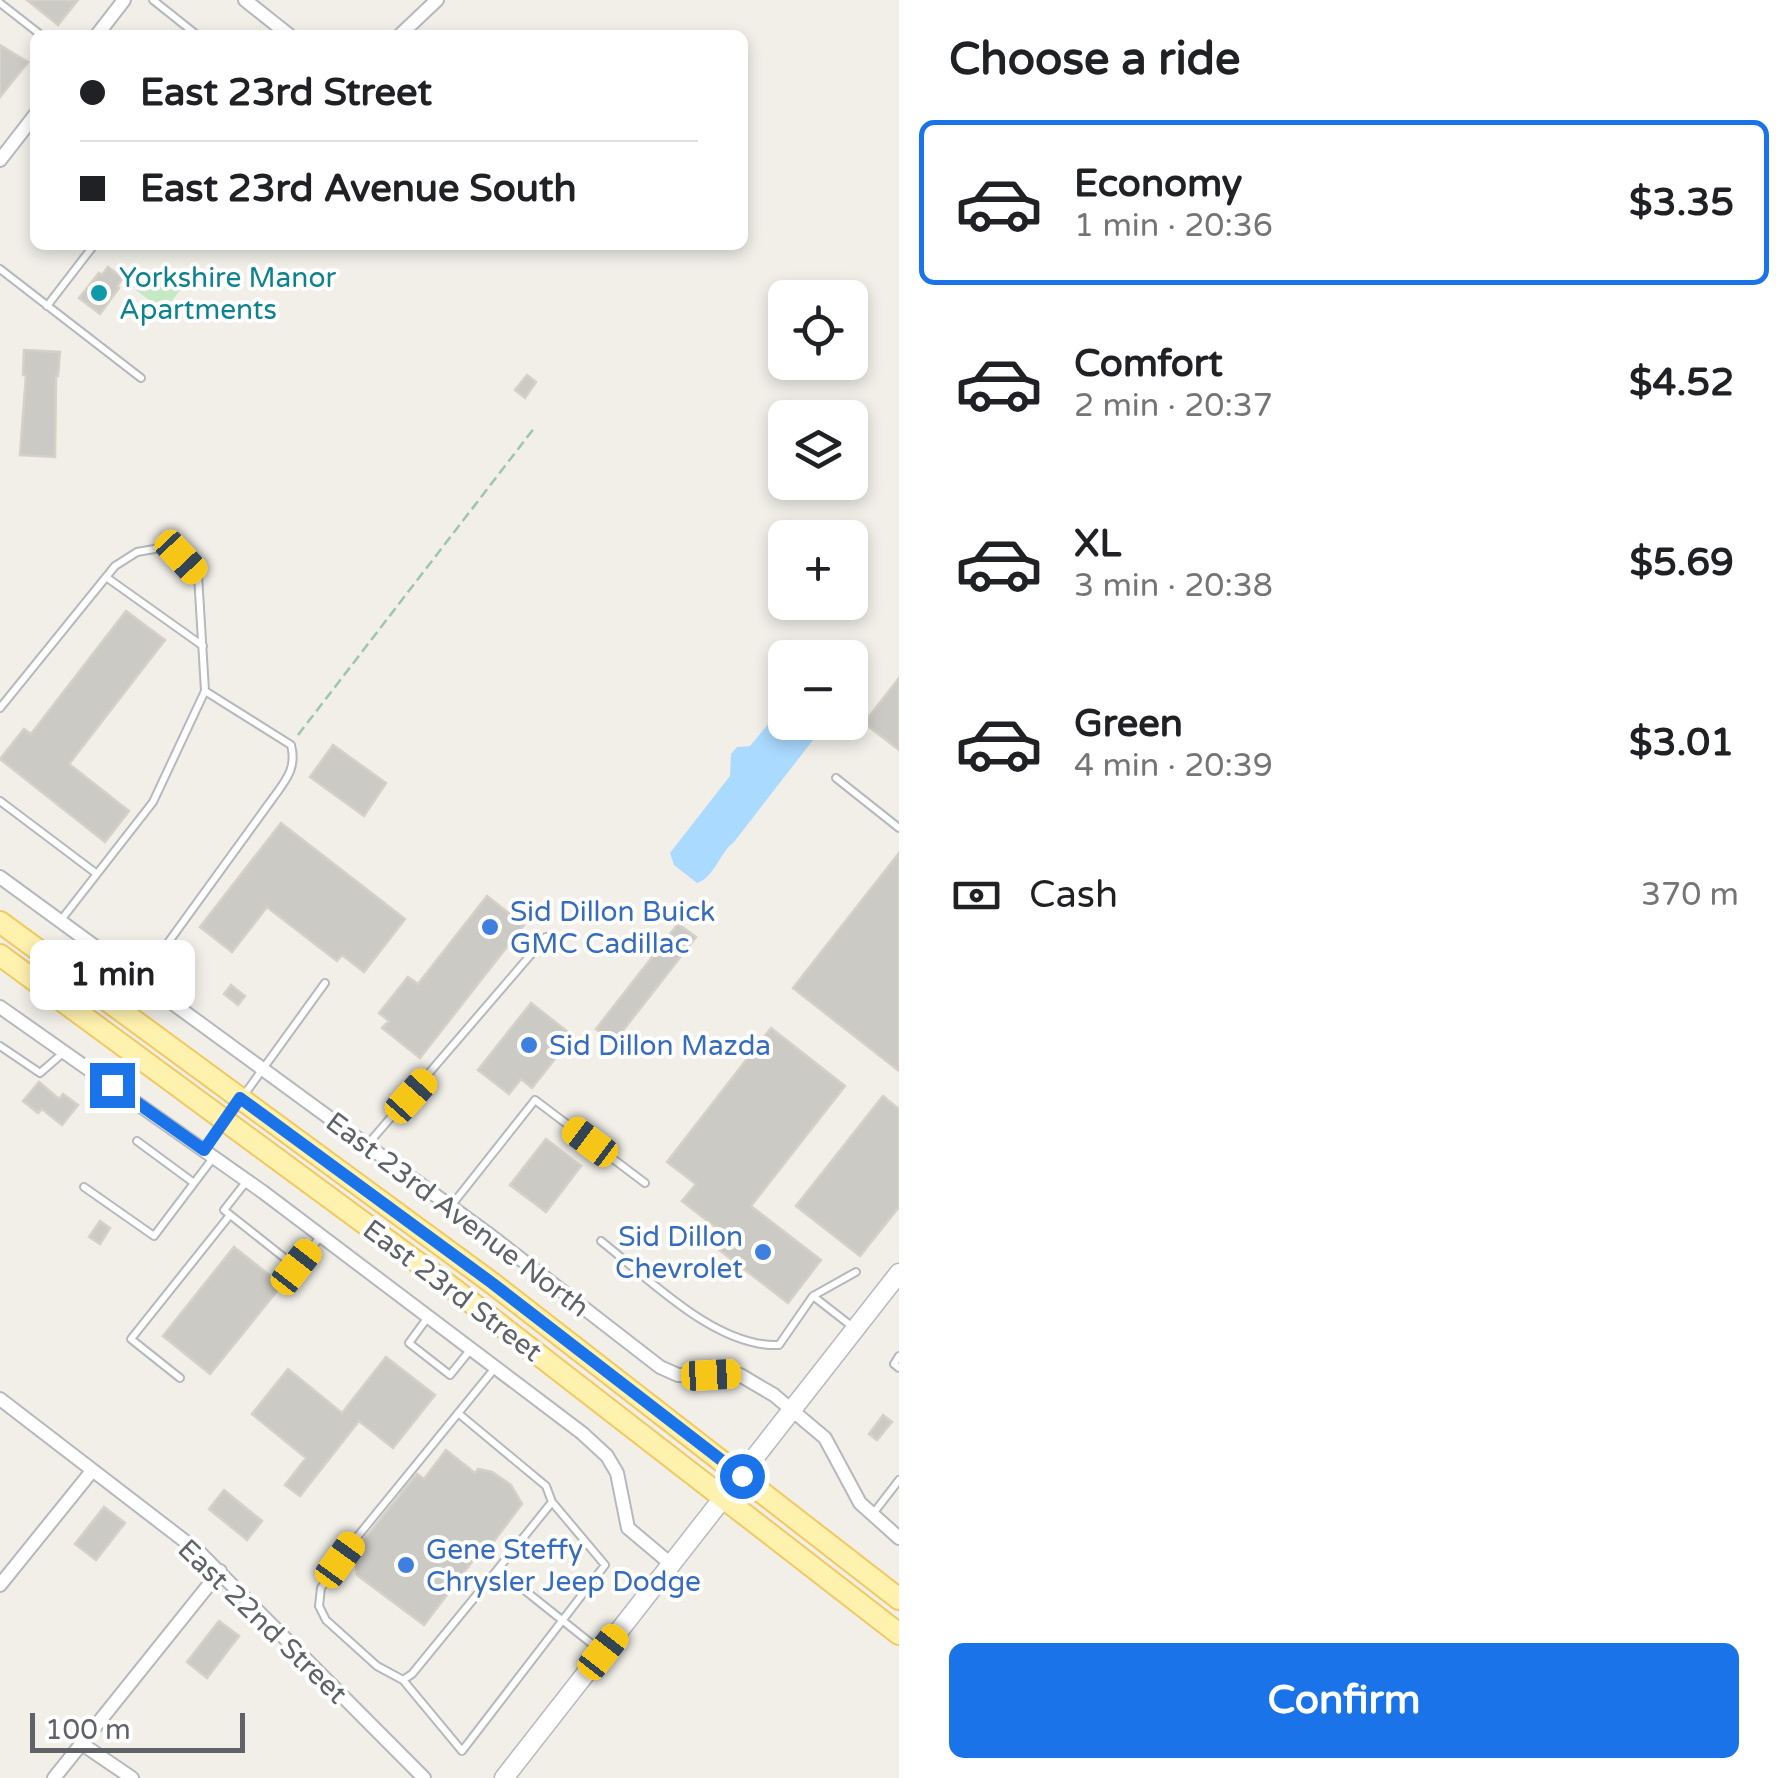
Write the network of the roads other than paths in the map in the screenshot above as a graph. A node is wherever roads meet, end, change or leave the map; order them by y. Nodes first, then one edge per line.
1 (124, 0) edge
2 (153, 0) edge
3 (244, 0) edge
4 (437, 0) edge
5 (0, 2) edge
6 (35, 30) edge
7 (100, 30) edge
8 (191, 30) edge
9 (283, 30) edge
10 (405, 30) edge
11 (30, 121) edge
12 (0, 160) edge
13 (90, 250) edge
14 (0, 269) edge
15 (47, 306) junction
16 (141, 378) dead end
17 (106, 577) junction
18 (204, 646) junction
19 (205, 692) junction
20 (0, 708) edge
21 (836, 778) dead end
22 (0, 802) edge
23 (899, 828) edge
24 (97, 874) junction
25 (0, 877) edge
26 (60, 921) junction
27 (0, 922) edge
28 (546, 937) dead end
29 (0, 955) edge
30 (141, 980) junction
31 (325, 983) dead end
32 (0, 1006) edge
33 (0, 1046) edge
34 (64, 1053) junction
35 (262, 1068) junction
36 (240, 1098) junction
37 (225, 1120) junction
38 (137, 1142) dead end
39 (367, 1145) junction
40 (209, 1154) junction
41 (247, 1181) junction
42 (194, 1183) junction
43 (645, 1183) dead end
44 (84, 1187) dead end
45 (451, 1206) junction
46 (230, 1215) junction
47 (321, 1236) junction
48 (601, 1241) dead end
49 (856, 1272) dead end
50 (899, 1273) edge
51 (813, 1296) junction
52 (428, 1316) junction
53 (855, 1329) junction
54 (471, 1348) junction
55 (899, 1356) edge
56 (495, 1367) junction
57 (899, 1368) edge
58 (180, 1378) dead end
59 (0, 1399) edge
60 (792, 1410) junction
61 (458, 1413) junction
62 (92, 1471) junction
63 (742, 1476) junction
64 (899, 1480) edge
65 (724, 1498) junction
66 (552, 1502) junction
67 (871, 1515) junction
68 (899, 1538) edge
69 (672, 1565) junction
70 (498, 1569) junction
71 (220, 1571) junction
72 (0, 1585) edge
73 (899, 1598) edge
74 (564, 1621) junction
75 (899, 1634) edge
76 (603, 1652) junction
77 (403, 1680) junction
78 (82, 1744) junction
79 (54, 1778) edge
80 (132, 1778) edge
81 (424, 1778) edge
82 (504, 1778) edge

1 - 7 street
2 - 8 lane
3 - 9 street
4 - 10 street
5 - 6 lane
11 - 12 street
13 - 15 lane
14 - 15 lane
15 - 16 lane
17 - 18 lane
17 - 18 lane
17 - 20 lane
18 - 19 lane
19 - 24 lane
19 - 30 lane
21 - 23 lane
22 - 24 lane
24 - 26 lane
25 - 26 street, East 23rd Avenue North
26 - 30 street, East 23rd Avenue North
27 - 36 main road, East 23rd Street
28 - 39 lane
29 - 37 main road, East 23rd Street
30 - 35 street, East 23rd Avenue North
31 - 35 lane
32 - 34 street
33 - 34 lane
34 - 40 street
35 - 36 lane
35 - 39 street, East 23rd Avenue North
36 - 37 lane
36 - 63 main road, East 23rd Street
37 - 40 lane
37 - 65 main road, East 23rd Street
38 - 42 lane
39 - 45 street, East 23rd Avenue North
40 - 41 street
40 - 42 lane
41 - 46 lane
41 - 47 street
42 - 44 lane
43 - 45 lane
45 - 60 street, East 23rd Avenue North
46 - 47 lane
46 - 58 lane
47 - 52 street
48 - 51 lane
49 - 51 lane
50 - 53 street
51 - 53 lane
52 - 54 street
52 - 54 lane
53 - 60 street
54 - 56 street
55 - 57 lane
56 - 61 lane
56 - 69 street
59 - 62 street, East 22nd Street
60 - 63 street
60 - 67 street, East 23rd Avenue North
61 - 66 lane
61 - 77 lane
62 - 71 street, East 22nd Street
62 - 72 street
63 - 65 street
63 - 73 main road, East 23rd Street
64 - 67 lane
65 - 69 street
65 - 75 main road, East 23rd Street
66 - 70 lane
66 - 74 lane
67 - 68 street, East 23rd Avenue North
69 - 76 street
70 - 74 lane
70 - 77 lane
71 - 78 street
71 - 81 street, East 22nd Street
74 - 76 lane
74 - 77 lane
76 - 82 street
78 - 79 street
78 - 80 street

